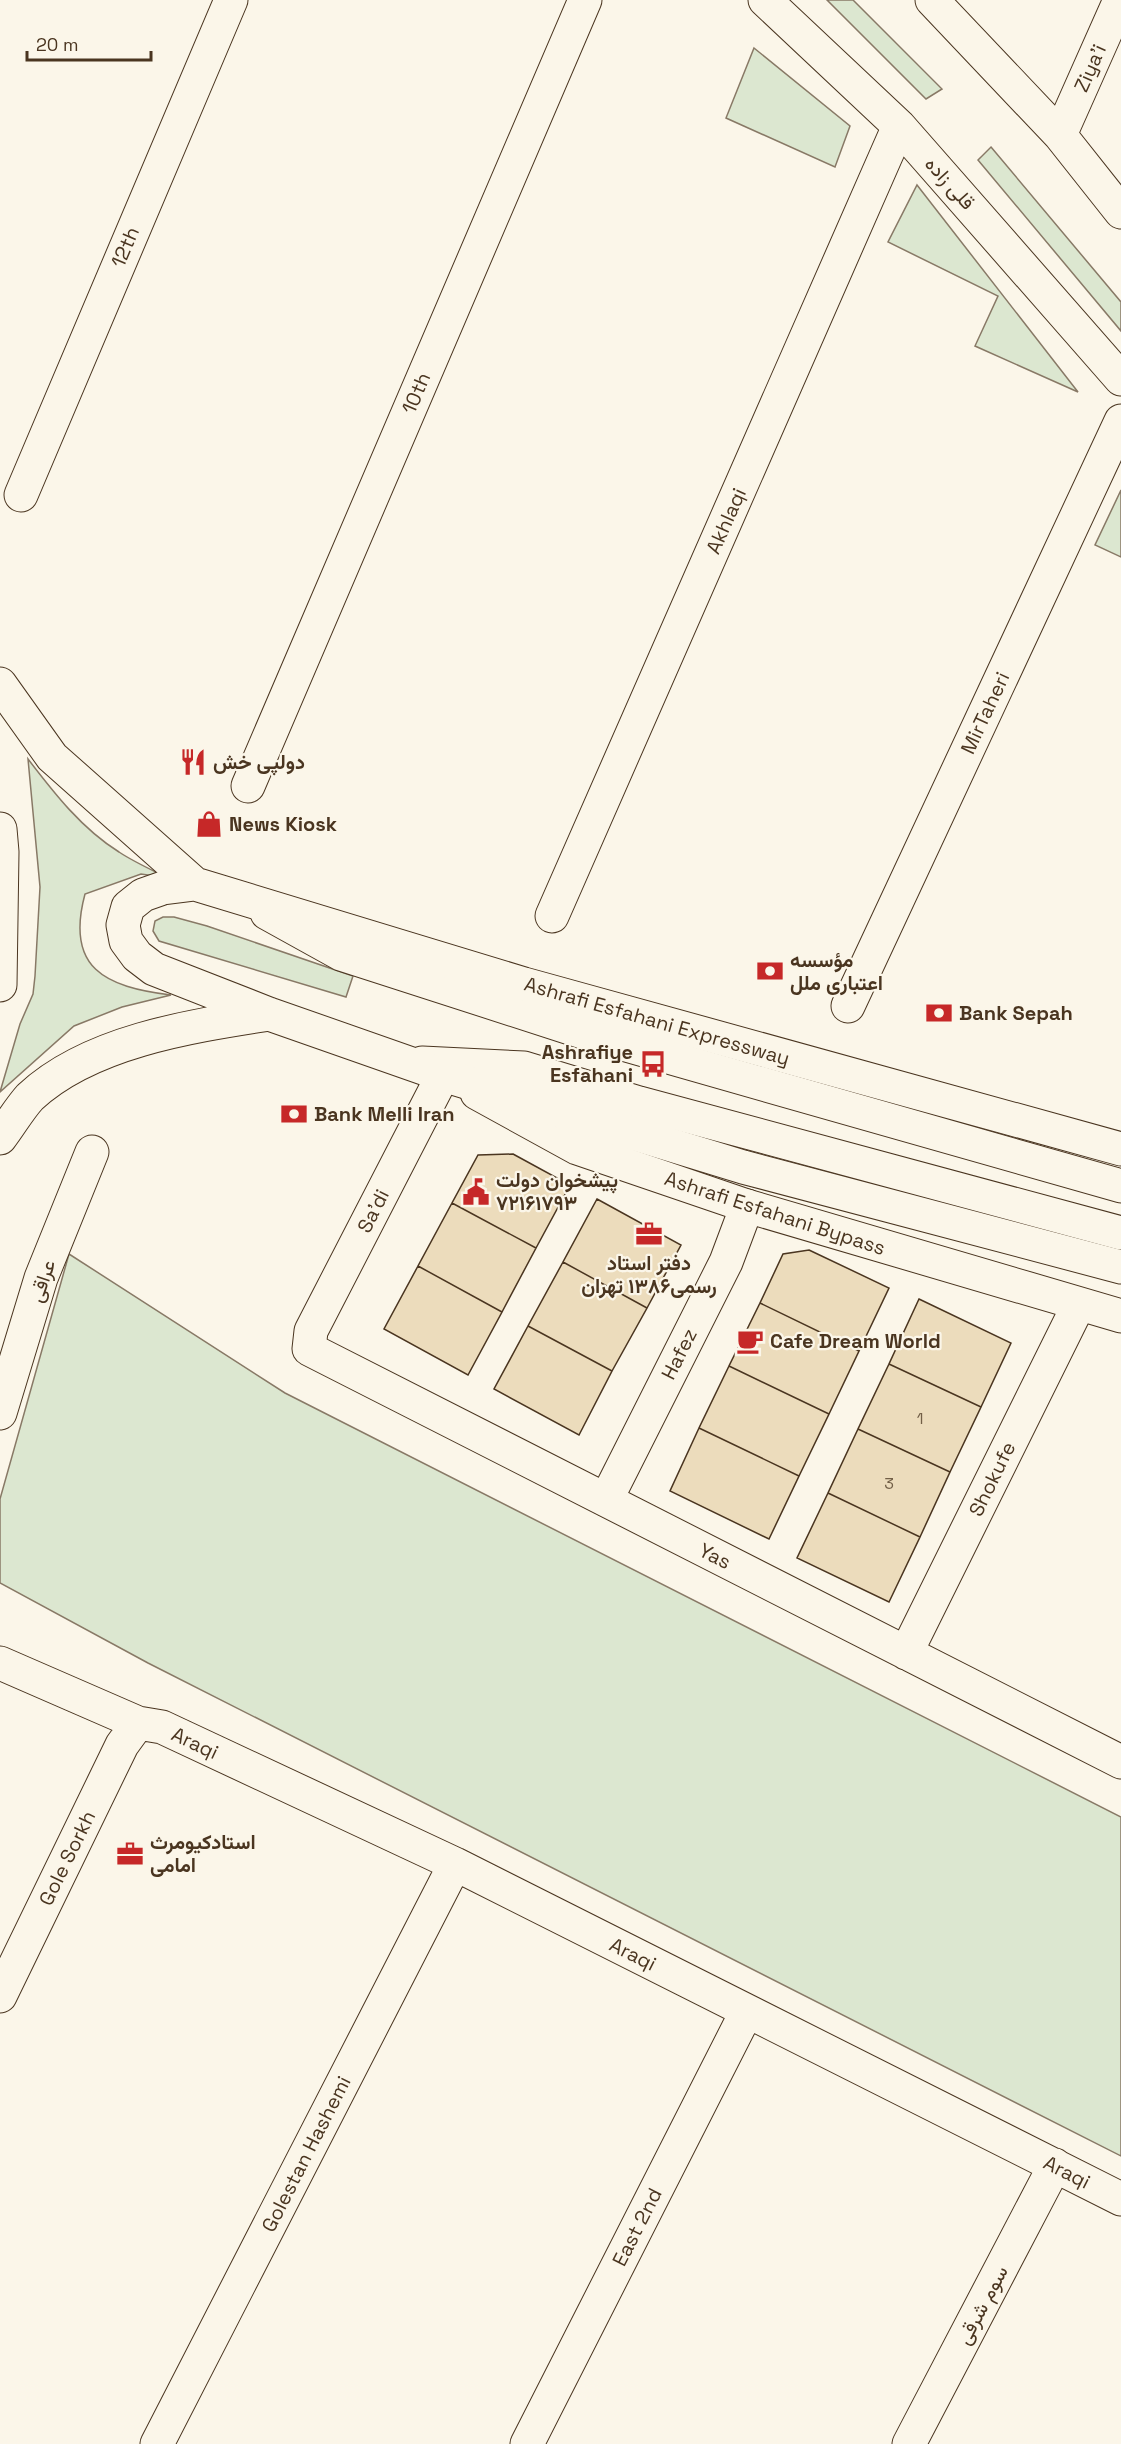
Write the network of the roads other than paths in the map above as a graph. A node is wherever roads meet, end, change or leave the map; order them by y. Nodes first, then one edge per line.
1 (231, 0) edge
2 (585, 0) edge
3 (765, 0) edge
4 (932, 0) edge
5 (1120, 0) edge
6 (899, 126) junction
7 (1060, 135) junction
8 (1121, 212) edge
9 (1121, 379) edge
10 (1121, 421) edge
11 (21, 495) dead end
12 (0, 684) edge
13 (248, 786) dead end
14 (0, 829) edge
15 (195, 884) junction
16 (241, 898) junction
17 (552, 916) dead end
18 (0, 985) edge
19 (848, 1006) dead end
20 (269, 1014) junction
21 (406, 1062) junction
22 (443, 1075) junction
23 (0, 1138) edge
24 (1121, 1149) edge
25 (92, 1152) dead end
26 (1121, 1186) edge
27 (747, 1206) junction
28 (1121, 1233) edge
29 (1121, 1266) edge
30 (1078, 1306) junction
31 (1121, 1316) edge
32 (309, 1349) joint
33 (0, 1413) edge
34 (606, 1500) junction
35 (906, 1653) junction
36 (0, 1663) edge
37 (138, 1723) junction
38 (1121, 1762) edge
39 (455, 1864) junction
40 (0, 1996) edge
41 (747, 2011) junction
42 (1055, 2165) junction
43 (1121, 2199) edge
44 (157, 2444) edge
45 (527, 2444) edge
46 (909, 2444) edge

1 - 11 main road, 12th
2 - 13 main road, 10th
3 - 6 main road, قلی زاده
4 - 7 main road
5 - 7 main road, Ziya'i
6 - 9 main road, قلی زاده
6 - 17 main road, Akhlaqi
7 - 8 main road
10 - 19 main road, MirTaheri
12 - 15 main road
14 - 18 main road
15 - 16 main road, Ashrafi Esfahani Expressway
15 - 20 main road
16 - 24 main road, Ashrafi Esfahani Expressway
16 - 26 main road
20 - 21 main road
20 - 23 main road
21 - 22 main road
21 - 28 main road
22 - 27 main road, Ashrafi Esfahani Bypass
22 - 29 main road
22 - 32 main road, Sa'di
25 - 33 main road, عراقی
27 - 30 main road, Ashrafi Esfahani Bypass
27 - 34 main road, Hafez
30 - 31 main road, Ashrafi Esfahani Bypass
30 - 35 main road, Shokufe
32 - 34 main road, Yas
34 - 35 main road, Yas
35 - 38 main road, Yas
36 - 37 main road
37 - 39 main road, Araqi
37 - 40 main road, Gole Sorkh
39 - 41 main road, Araqi
39 - 44 main road, Golestan Hashemi
41 - 42 main road, Araqi
41 - 45 main road, East 2nd
42 - 43 main road, Araqi
42 - 46 main road, سوم شرقی

